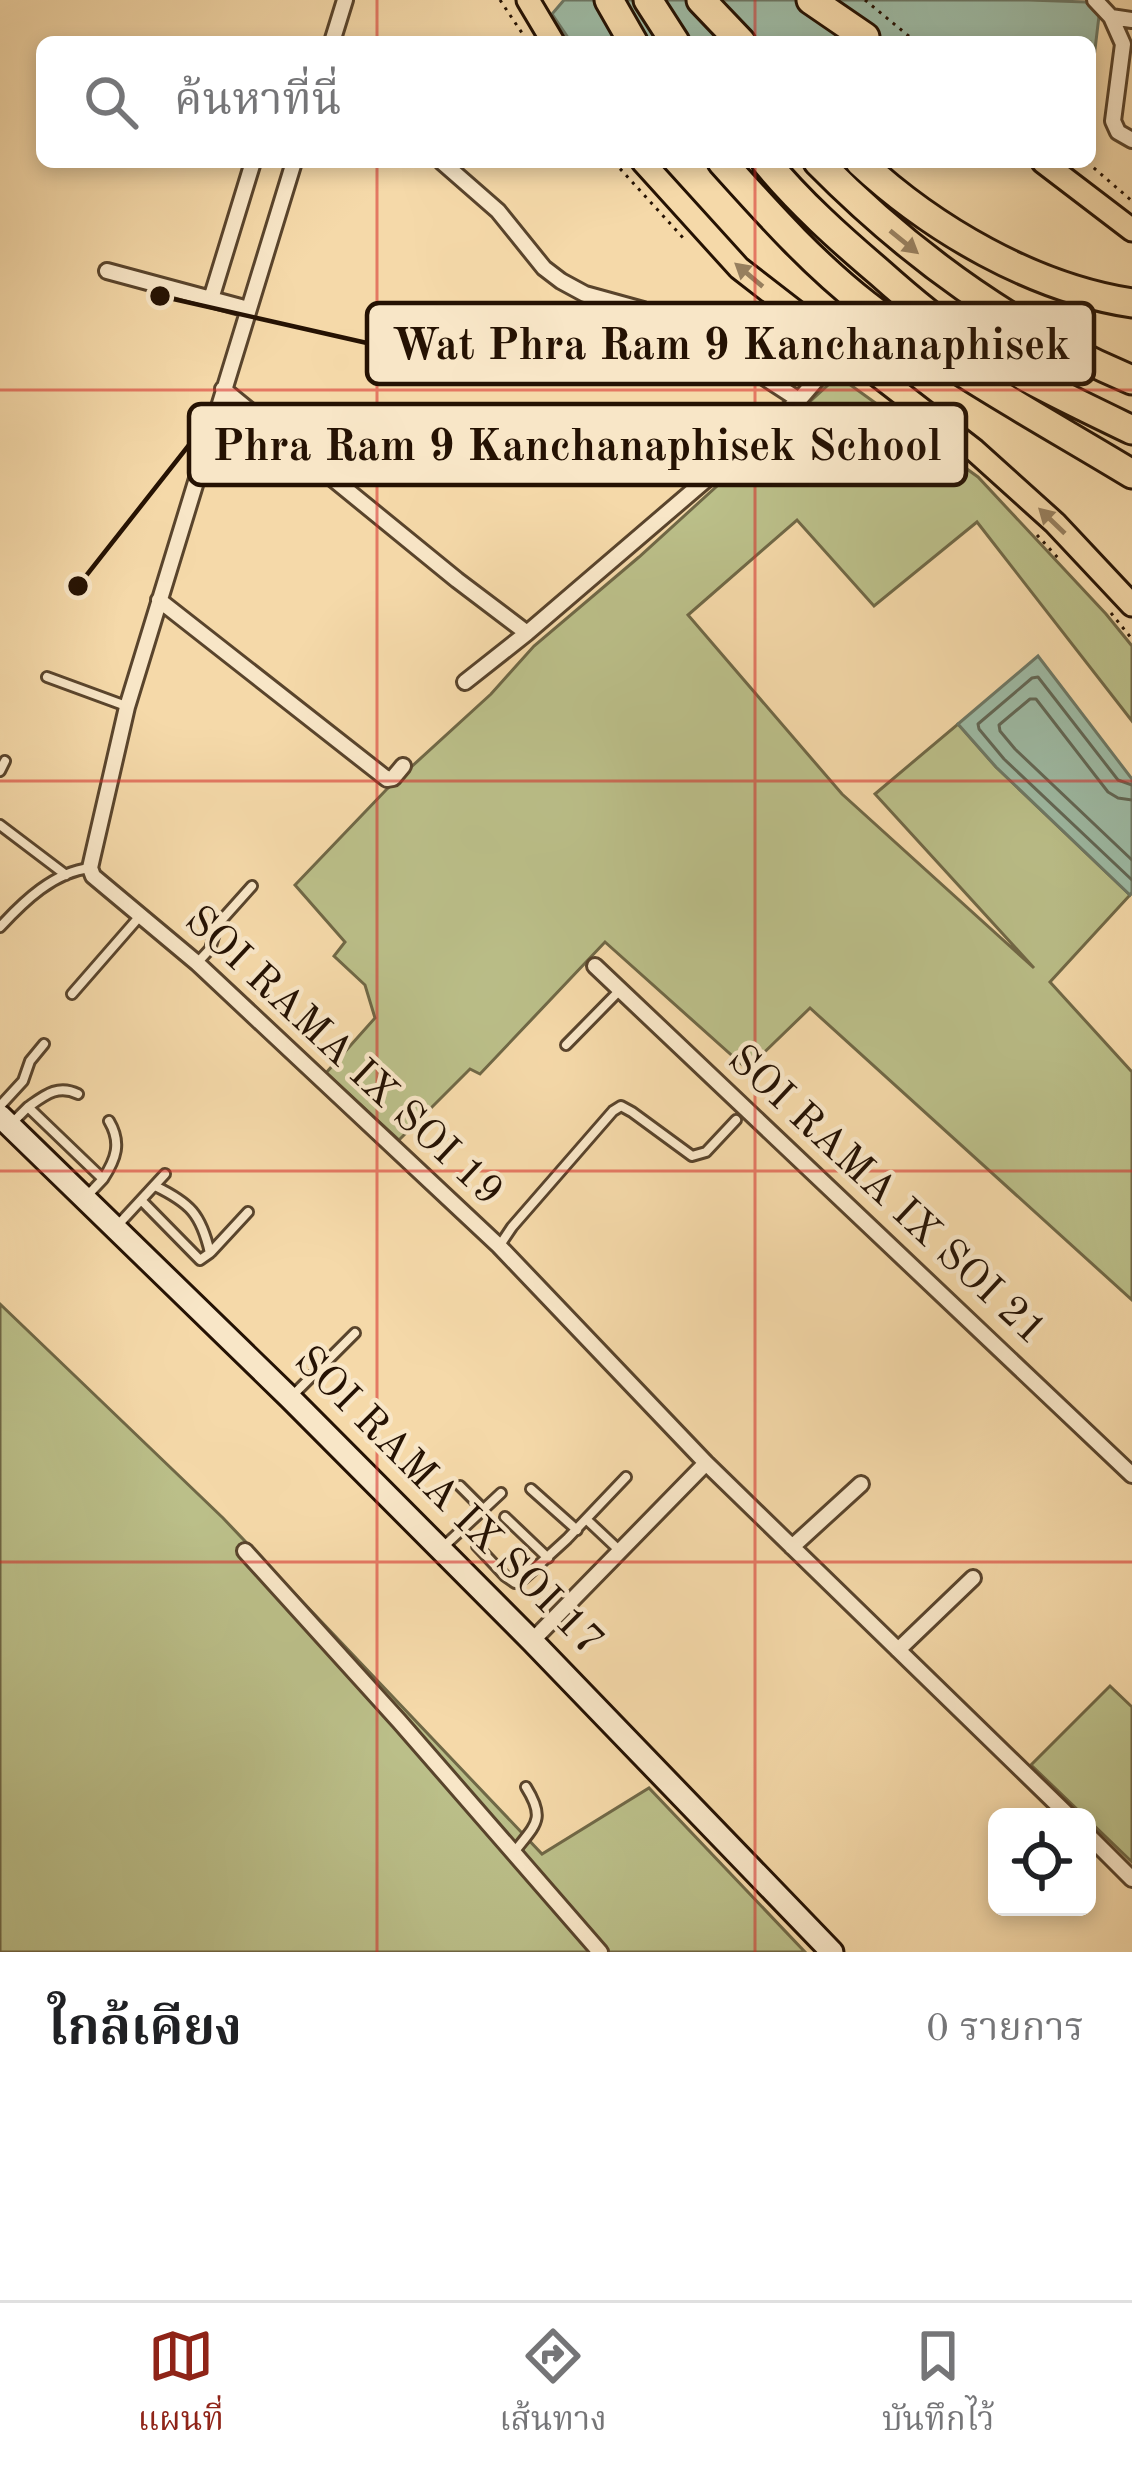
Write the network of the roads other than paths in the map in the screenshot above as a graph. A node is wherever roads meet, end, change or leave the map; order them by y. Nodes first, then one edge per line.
1 (345, 0) edge
2 (528, 0) edge
3 (610, 0) edge
4 (648, 0) edge
5 (691, 0) edge
6 (701, 0) edge
7 (811, 0) edge
8 (822, 0) edge
9 (1095, 0) edge
10 (1112, 17) junction
11 (1132, 20) edge
12 (334, 36) edge
13 (549, 36) edge
14 (630, 36) edge
15 (671, 36) edge
16 (716, 36) edge
17 (735, 36) edge
18 (863, 36) edge
19 (864, 36) edge
20 (1132, 140) edge
21 (251, 168) edge
22 (292, 168) edge
23 (449, 168) edge
24 (648, 168) edge
25 (727, 168) edge
26 (771, 168) edge
27 (824, 168) edge
28 (866, 168) edge
29 (1051, 168) edge
30 (1132, 230) edge
31 (107, 271) dead end
32 (211, 299) junction
33 (1132, 303) edge
34 (248, 309) junction
35 (842, 350) junction
36 (1132, 380) edge
37 (223, 389) junction
38 (799, 400) junction
39 (1132, 430) edge
40 (1132, 474) edge
41 (159, 600) junction
42 (1132, 605) edge
43 (527, 632) junction
44 (47, 677) dead end
45 (465, 682) dead end
46 (128, 707) junction
47 (5, 761) dead end
48 (403, 766) dead end
49 (0, 771) edge
50 (0, 825) edge
51 (90, 868) junction
52 (66, 875) junction
53 (252, 886) dead end
54 (140, 916) junction
55 (0, 927) edge
56 (197, 963) junction
57 (595, 966) dead end
58 (620, 990) junction
59 (72, 994) dead end
60 (44, 1044) dead end
61 (566, 1045) dead end
62 (78, 1094) dead end
63 (28, 1107) junction
64 (3, 1116) edge
65 (736, 1120) dead end
66 (109, 1121) dead end
67 (165, 1174) dead end
68 (104, 1179) junction
69 (154, 1186) junction
70 (86, 1197) junction
71 (142, 1200) junction
72 (248, 1212) dead end
73 (116, 1227) junction
74 (499, 1246) junction
75 (210, 1253) junction
76 (355, 1333) dead end
77 (290, 1398) junction
78 (706, 1463) junction
79 (1132, 1475) edge
80 (626, 1477) dead end
81 (861, 1484) dead end
82 (460, 1486) dead end
83 (531, 1489) dead end
84 (501, 1493) dead end
85 (484, 1509) junction
86 (505, 1517) dead end
87 (586, 1519) junction
88 (577, 1530) junction
89 (477, 1546) dead end
90 (792, 1547) junction
91 (440, 1550) junction
92 (620, 1551) junction
93 (245, 1552) dead end
94 (548, 1558) junction
95 (973, 1578) dead end
96 (532, 1642) junction
97 (898, 1650) junction
98 (526, 1787) dead end
99 (1061, 1808) edge
100 (1096, 1843) edge
101 (514, 1852) junction
102 (1132, 1879) edge
103 (600, 1952) edge
104 (832, 1952) edge

1 - 12 street
2 - 13 main road
3 - 14 highway
4 - 15 highway
5 - 16 highway
6 - 17 highway
7 - 18 highway
8 - 19 main road
9 - 10 street
10 - 11 street
10 - 20 street
21 - 32 street
22 - 34 street
23 - 38 street
35 -> 24 main road
25 - 40 highway
26 - 39 highway
27 -> 36 highway
28 - 33 highway
29 - 30 main road
31 - 32 street
32 - 34 street
34 - 37 street
35 - 38 street
42 -> 35 main road
37 - 41 street
37 - 43 street
38 - 43 street
41 - 46 street
41 - 48 street
43 - 45 street
44 - 46 lane
46 - 51 street
47 - 49 lane
50 - 52 lane
51 - 52 lane
51 - 54 street, SOI RAMA IX SOI 19
52 - 55 lane
53 - 56 lane
54 - 56 street, SOI RAMA IX SOI 19
54 - 59 lane
56 - 74 street, SOI RAMA IX SOI 19
57 - 58 street, SOI RAMA IX SOI 21
58 - 61 lane
58 - 79 street, SOI RAMA IX SOI 21
60 - 64 lane
62 - 63 lane
63 - 64 lane
63 - 68 lane
64 - 70 street, SOI RAMA IX SOI 17
65 - 74 lane
66 - 68 lane
67 - 69 lane
68 - 70 lane
69 - 71 lane
69 - 75 lane
70 - 73 street, SOI RAMA IX SOI 17
71 - 73 lane
71 - 75 lane
72 - 75 lane
73 - 77 street, SOI RAMA IX SOI 17
74 - 78 street, SOI RAMA IX SOI 19
76 - 77 lane
77 - 91 street, SOI RAMA IX SOI 17
78 - 90 street, SOI RAMA IX SOI 19
78 - 92 street
80 - 87 lane
81 - 90 street
82 - 85 lane
83 - 88 lane
84 - 85 lane
85 - 91 lane
86 - 94 lane
87 - 88 lane
87 - 92 lane
88 - 94 lane
89 - 94 lane
90 - 97 street, SOI RAMA IX SOI 19
91 - 96 street, SOI RAMA IX SOI 17
92 - 96 street
93 - 101 street
95 - 97 street
96 - 104 street, SOI RAMA IX SOI 17
97 - 99 street, SOI RAMA IX SOI 19
98 - 101 lane
100 - 102 street
101 - 103 street

